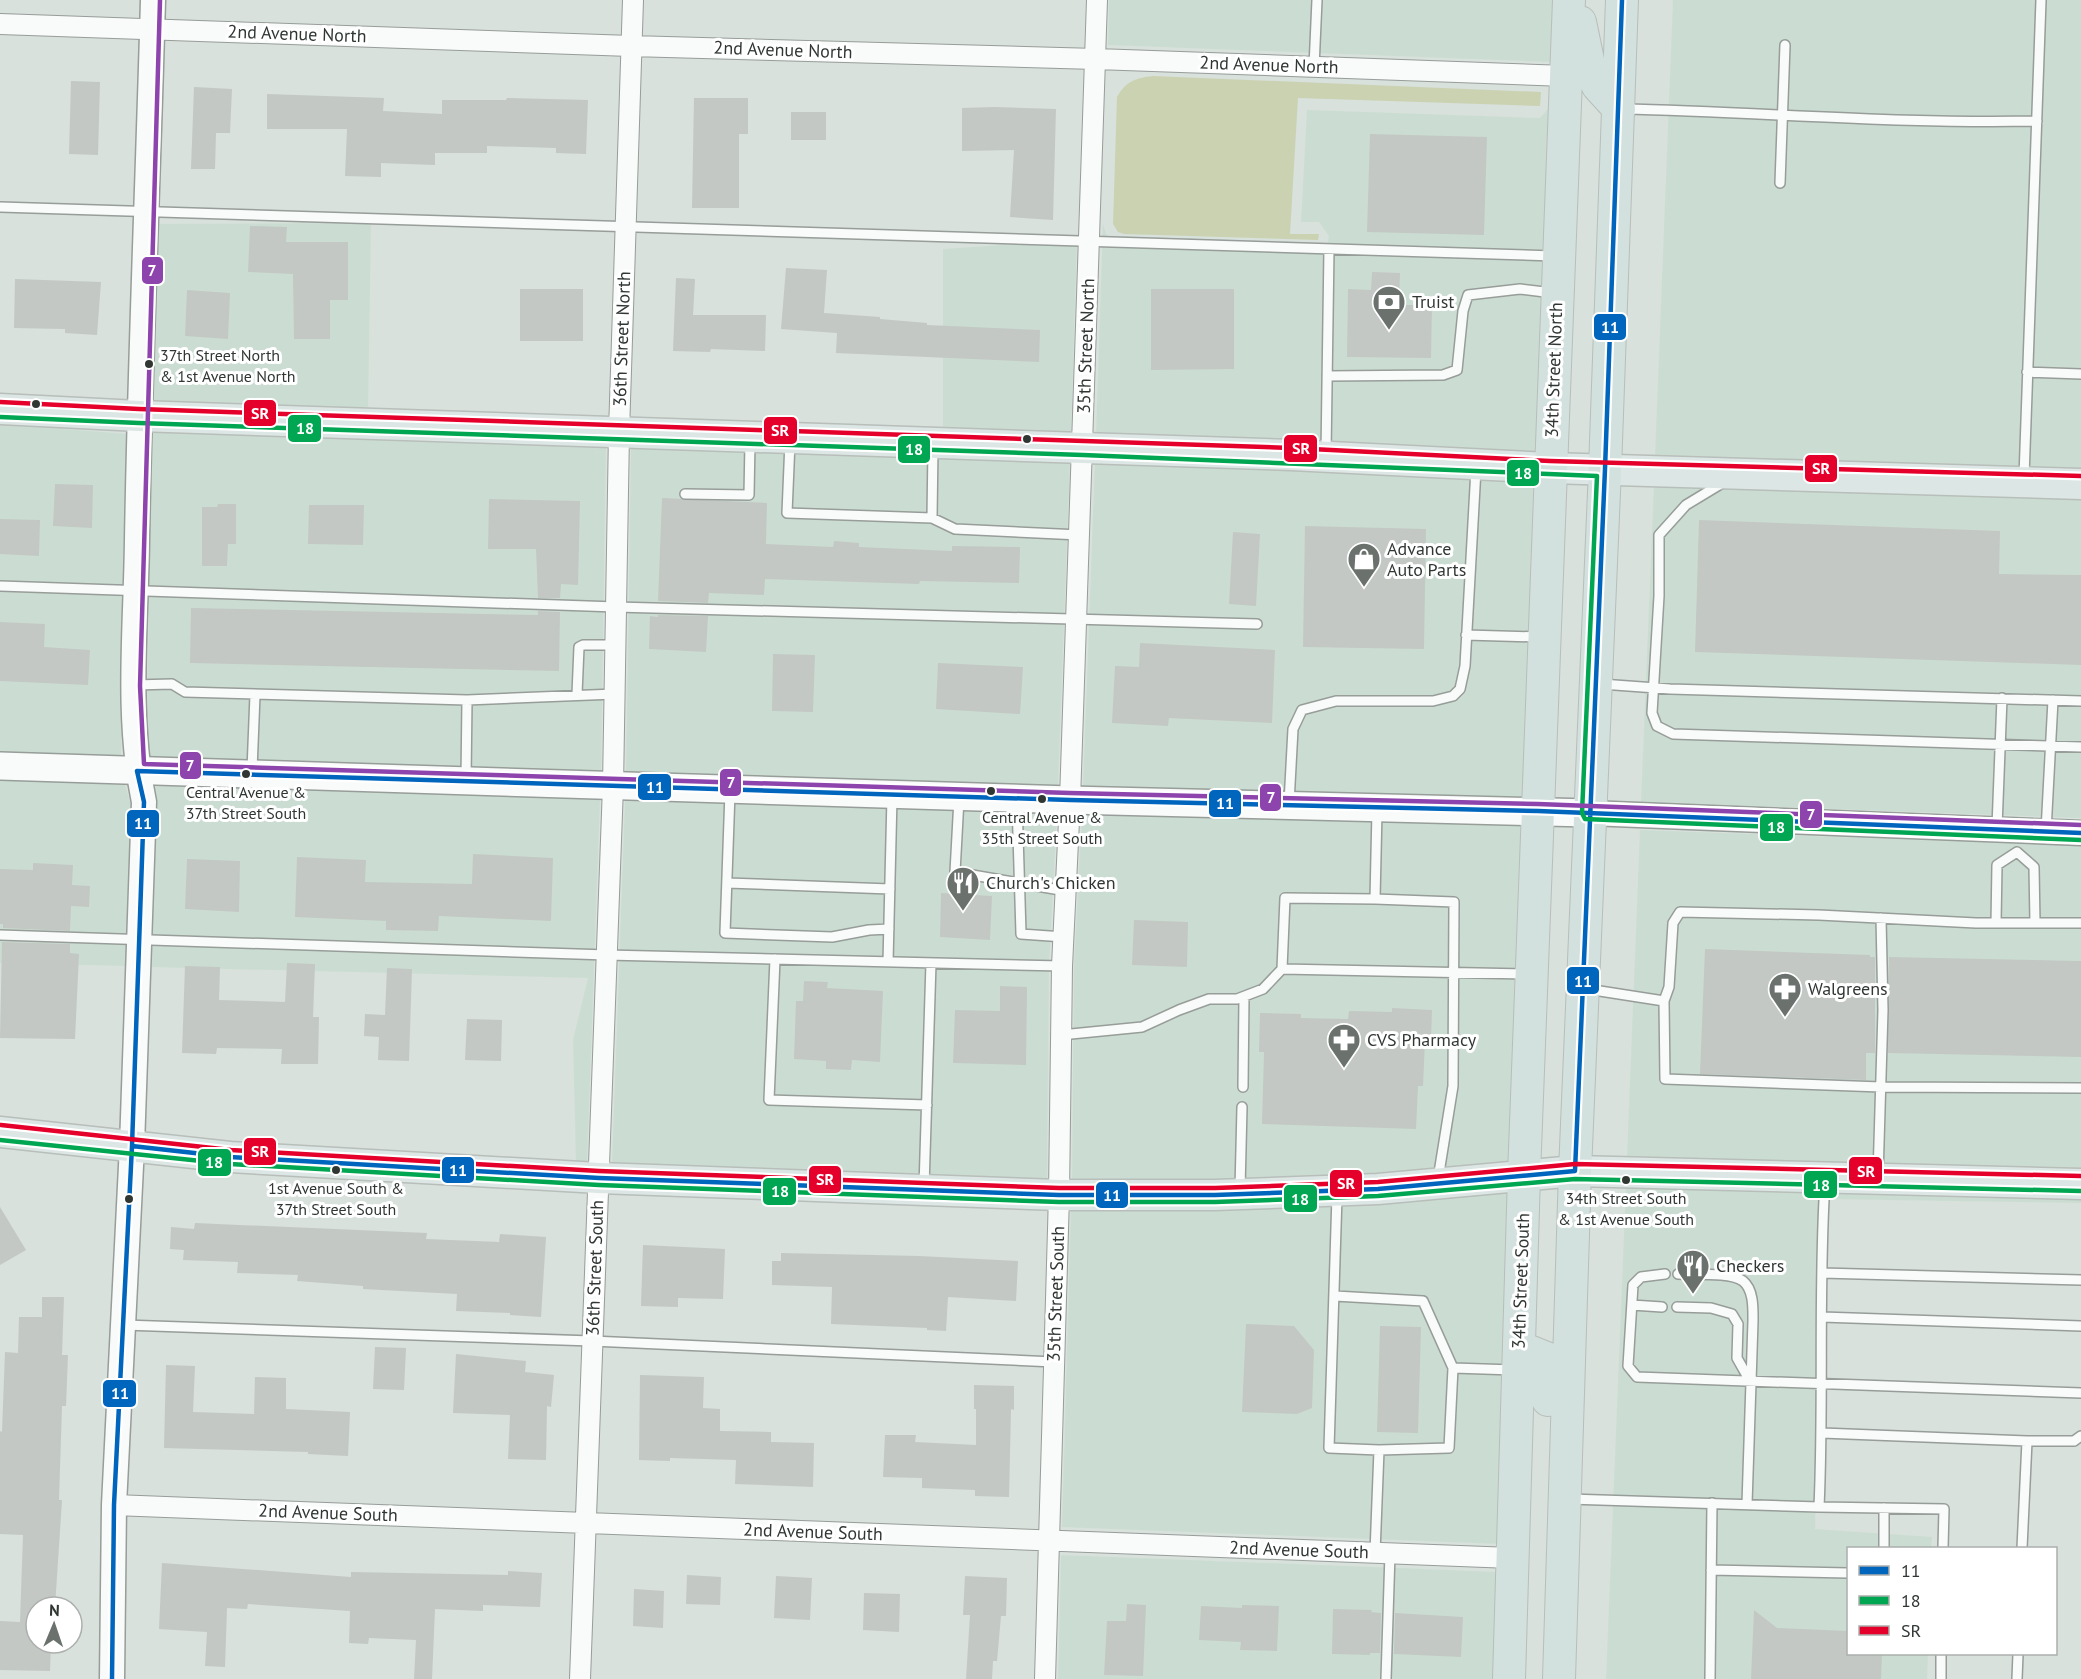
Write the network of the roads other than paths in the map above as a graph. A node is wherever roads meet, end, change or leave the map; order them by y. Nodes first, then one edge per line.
1 (153, 0) edge
2 (633, 0) edge
3 (1097, 0) edge
4 (1317, 0) edge
5 (1569, 0) edge
6 (1576, 0) edge
7 (1622, 0) edge
8 (2041, 0) edge
9 (0, 24) edge
10 (152, 29) junction
11 (1785, 45) dead end
12 (631, 46) junction
13 (1096, 59) junction
14 (1314, 67) junction
15 (1566, 76) junction
16 (1619, 109) junction
17 (1782, 114) junction
18 (2037, 121) junction
19 (1780, 183) dead end
20 (0, 207) edge
21 (146, 212) junction
22 (625, 227) junction
23 (1090, 242) junction
24 (1329, 249) junction
25 (1559, 256) junction
26 (1557, 293) junction
27 (2028, 372) junction
28 (2081, 374) edge
29 (1327, 376) junction
30 (0, 409) edge
31 (139, 416) junction
32 (619, 432) junction
33 (751, 437) junction
34 (790, 438) junction
35 (933, 443) junction
36 (1083, 448) junction
37 (1326, 458) junction
38 (1476, 464) junction
39 (1550, 468) junction
40 (1605, 469) junction
41 (1739, 474) junction
42 (2024, 482) junction
43 (2081, 484) edge
44 (685, 494) dead end
45 (932, 518) junction
46 (1080, 535) junction
47 (0, 586) edge
48 (136, 590) junction
49 (616, 608) junction
50 (1077, 620) junction
51 (1257, 624) dead end
52 (1466, 635) junction
53 (1545, 637) junction
54 (616, 645) junction
55 (1595, 683) junction
56 (132, 686) junction
57 (1654, 688) junction
58 (577, 694) junction
59 (615, 694) junction
60 (255, 695) junction
61 (2002, 698) junction
62 (467, 700) junction
63 (2053, 700) junction
64 (2081, 701) edge
65 (2001, 745) junction
66 (2050, 746) junction
67 (2081, 747) edge
68 (0, 766) edge
69 (137, 771) junction
70 (252, 774) junction
71 (466, 781) junction
72 (613, 786) junction
73 (730, 789) junction
74 (892, 794) junction
75 (959, 796) junction
76 (1017, 799) junction
77 (1070, 800) junction
78 (1289, 805) junction
79 (1377, 807) junction
80 (1538, 811) junction
81 (1589, 813) junction
82 (2046, 831) junction
83 (2081, 832) edge
84 (2011, 837) junction
85 (1020, 882) junction
86 (727, 883) junction
87 (890, 889) junction
88 (1066, 891) junction
89 (1375, 899) junction
90 (1881, 918) junction
91 (1996, 923) junction
92 (2035, 923) junction
93 (2081, 923) edge
94 (889, 929) junction
95 (0, 936) edge
96 (1064, 937) junction
97 (139, 940) junction
98 (607, 955) junction
99 (776, 959) junction
100 (888, 962) junction
101 (931, 963) junction
102 (1062, 966) junction
103 (1282, 969) junction
104 (1454, 973) junction
105 (1532, 974) junction
106 (1582, 989) junction
107 (1244, 997) junction
108 (1664, 1002) junction
109 (1061, 1035) junction
110 (1243, 1087) dead end
111 (1881, 1087) junction
112 (2081, 1088) edge
113 (927, 1105) junction
114 (1242, 1107) dead end
115 (0, 1132) edge
116 (132, 1146) junction
117 (1575, 1171) junction
118 (1524, 1174) junction
119 (1826, 1177) junction
120 (598, 1178) junction
121 (1878, 1178) junction
122 (1437, 1183) junction
123 (2081, 1184) edge
124 (924, 1190) junction
125 (1337, 1190) junction
126 (1240, 1194) junction
127 (1059, 1195) junction
128 (1822, 1273) junction
129 (1665, 1274) dead end
130 (1678, 1274) dead end
131 (2081, 1280) edge
132 (1335, 1296) junction
133 (1632, 1305) junction
134 (1662, 1307) dead end
135 (1677, 1307) dead end
136 (1822, 1317) junction
137 (124, 1325) junction
138 (2081, 1326) edge
139 (592, 1341) junction
140 (1518, 1359) junction
141 (1054, 1362) junction
142 (1453, 1368) junction
143 (1750, 1381) junction
144 (1821, 1383) junction
145 (2081, 1393) edge
146 (1822, 1432) junction
147 (2081, 1436) edge
148 (2027, 1441) junction
149 (1379, 1450) junction
150 (1565, 1490) junction
151 (1712, 1503) junction
152 (1747, 1504) junction
153 (114, 1505) junction
154 (1819, 1507) junction
155 (1884, 1508) junction
156 (586, 1523) junction
157 (1049, 1541) junction
158 (1884, 1547) edge
159 (1943, 1547) edge
160 (2022, 1547) edge
161 (1382, 1553) junction
162 (1512, 1558) junction
163 (1711, 1570) junction
164 (1847, 1573) edge
165 (1511, 1589) junction
166 (1941, 1655) edge
167 (2018, 1655) edge
168 (112, 1679) edge
169 (580, 1679) edge
170 (1045, 1679) edge
171 (1386, 1679) edge
172 (1509, 1679) edge
173 (1538, 1679) edge
174 (1559, 1679) edge
175 (1710, 1679) edge
176 (1941, 1679) edge
177 (2017, 1679) edge

1 - 10 street
2 - 12 street, 36th Street North
3 - 13 street, 35th Street North
4 - 14 lane
5 - 15 highway, 34th Street North
6 - 16 highway
7 - 16 highway
8 - 18 lane
9 - 10 street, 2nd Avenue North
10 - 12 street, 2nd Avenue North
10 - 21 street
11 - 17 lane
12 - 13 street, 2nd Avenue North
12 - 22 street, 36th Street North
13 - 14 street, 2nd Avenue North
13 - 23 street, 35th Street North
14 - 15 street, 2nd Avenue North
15 - 25 highway, 34th Street North
16 - 17 lane
16 - 40 highway
17 - 18 lane
17 - 19 lane
18 - 27 lane
20 - 21 lane
21 - 22 lane
21 - 31 street
22 - 23 lane
22 - 32 street, 36th Street North
23 - 24 lane
23 - 36 street, 35th Street North
24 - 25 lane
24 - 29 lane
25 - 26 highway, 34th Street North
26 - 29 lane
26 - 39 highway, 34th Street North
27 - 28 lane
27 - 42 lane
29 - 37 lane
30 - 31 main road
31 - 32 main road
31 - 48 street
32 - 33 main road
32 - 49 street, 36th Street North
33 - 34 main road
33 - 44 lane
34 - 35 main road
34 - 45 lane
35 - 36 main road
35 - 45 lane
36 - 37 main road
36 - 46 street, 35th Street North
37 - 38 main road
38 - 39 main road
38 - 52 lane
39 - 40 main road
39 - 53 highway, 34th Street North
40 - 41 main road
40 - 55 highway
41 - 42 main road
41 - 57 lane
42 - 43 main road
45 - 46 lane
46 - 50 street, 35th Street North
47 - 48 lane
48 - 49 lane
48 - 56 street
49 - 50 lane
49 - 54 street, 36th Street North
50 - 51 lane
50 - 77 street, 35th Street North
52 - 53 lane
52 - 78 lane
53 - 80 highway, 34th Street North
54 - 58 lane
54 - 59 street, 36th Street North
55 - 57 lane
55 - 81 highway
56 - 60 lane
56 - 69 street
57 - 61 lane
57 - 65 lane
58 - 59 lane
58 - 62 lane
59 - 72 street, 36th Street North
60 - 62 lane
60 - 70 lane
61 - 63 lane
61 - 65 lane
62 - 71 lane
63 - 64 lane
63 - 66 lane
65 - 66 lane
65 - 84 lane
66 - 67 lane
66 - 82 lane
68 - 69 main road
69 - 70 main road
69 - 97 street
70 - 71 main road
71 - 72 main road
72 - 73 main road
72 - 98 street, 36th Street South
73 - 74 main road
73 - 86 lane
74 - 75 main road
74 - 87 lane
75 - 76 main road
75 - 85 lane
76 - 77 main road
76 - 85 lane
77 - 78 main road
77 - 88 street, 35th Street South
78 - 79 main road
79 - 80 main road
79 - 89 lane
80 - 81 main road
80 - 105 highway, 34th Street South
81 - 84 street
81 - 106 highway
82 - 83 street
82 - 84 street
84 - 91 lane
84 - 92 lane
85 - 88 lane
85 - 96 lane
86 - 87 lane
86 - 94 lane
87 - 94 lane
88 - 96 street, 35th Street South
89 - 103 lane
89 - 104 lane
90 - 91 lane
90 - 108 lane
90 - 111 lane
91 - 92 lane
92 - 93 lane
94 - 100 lane
95 - 97 lane
96 - 102 street, 35th Street South
97 - 98 lane
97 - 116 street
98 - 99 lane
98 - 120 street, 36th Street South
99 - 100 lane
99 - 113 lane
100 - 101 lane
101 - 102 lane
101 - 113 lane
102 - 109 street, 35th Street South
103 - 104 lane
103 - 107 lane
104 - 105 lane
104 - 122 lane
105 - 118 highway, 34th Street South
106 - 108 lane
106 - 117 highway
107 - 109 lane
107 - 110 lane
108 - 111 lane
109 - 127 street, 35th Street South
111 - 112 lane
111 - 121 lane
113 - 124 lane
114 - 126 lane
115 - 116 main road
116 - 120 main road
116 - 137 street
117 - 118 main road
117 - 119 main road
117 - 150 highway
118 - 122 main road
118 - 140 highway, 34th Street South
119 - 121 main road
119 - 128 lane
120 - 124 main road
120 - 139 street, 36th Street South
121 - 123 main road
122 - 125 main road
124 - 127 main road
125 - 126 main road
125 - 132 lane
126 - 127 main road
127 - 141 street, 35th Street South
128 - 131 lane
128 - 136 lane
129 - 133 lane
130 - 143 lane
132 - 142 lane
132 - 149 lane
133 - 134 lane
133 - 143 lane
135 - 143 lane
136 - 138 lane
136 - 144 lane
137 - 139 lane
137 - 153 street
139 - 141 lane
139 - 156 street, 36th Street South
140 - 142 lane
140 - 150 highway
140 - 162 highway, 34th Street South
141 - 157 street, 35th Street South
142 - 149 lane
143 - 144 lane
143 - 152 lane
144 - 145 lane
144 - 146 lane
146 - 148 lane
146 - 154 lane
147 - 148 lane
148 - 160 lane
149 - 161 lane
150 - 151 lane
150 - 174 highway
151 - 152 lane
151 - 163 lane
152 - 154 lane
153 - 156 street, 2nd Avenue South
153 - 168 street
154 - 155 lane
155 - 158 lane
155 - 159 lane
156 - 157 street, 2nd Avenue South
156 - 169 street, 36th Street South
157 - 161 street, 2nd Avenue South
157 - 170 street, 35th Street South
161 - 162 street, 2nd Avenue South
161 - 171 lane
162 - 165 highway, 34th Street South
163 - 164 lane
163 - 175 lane
165 - 172 highway, 34th Street South
165 - 173 highway
166 - 176 lane
167 - 177 lane

